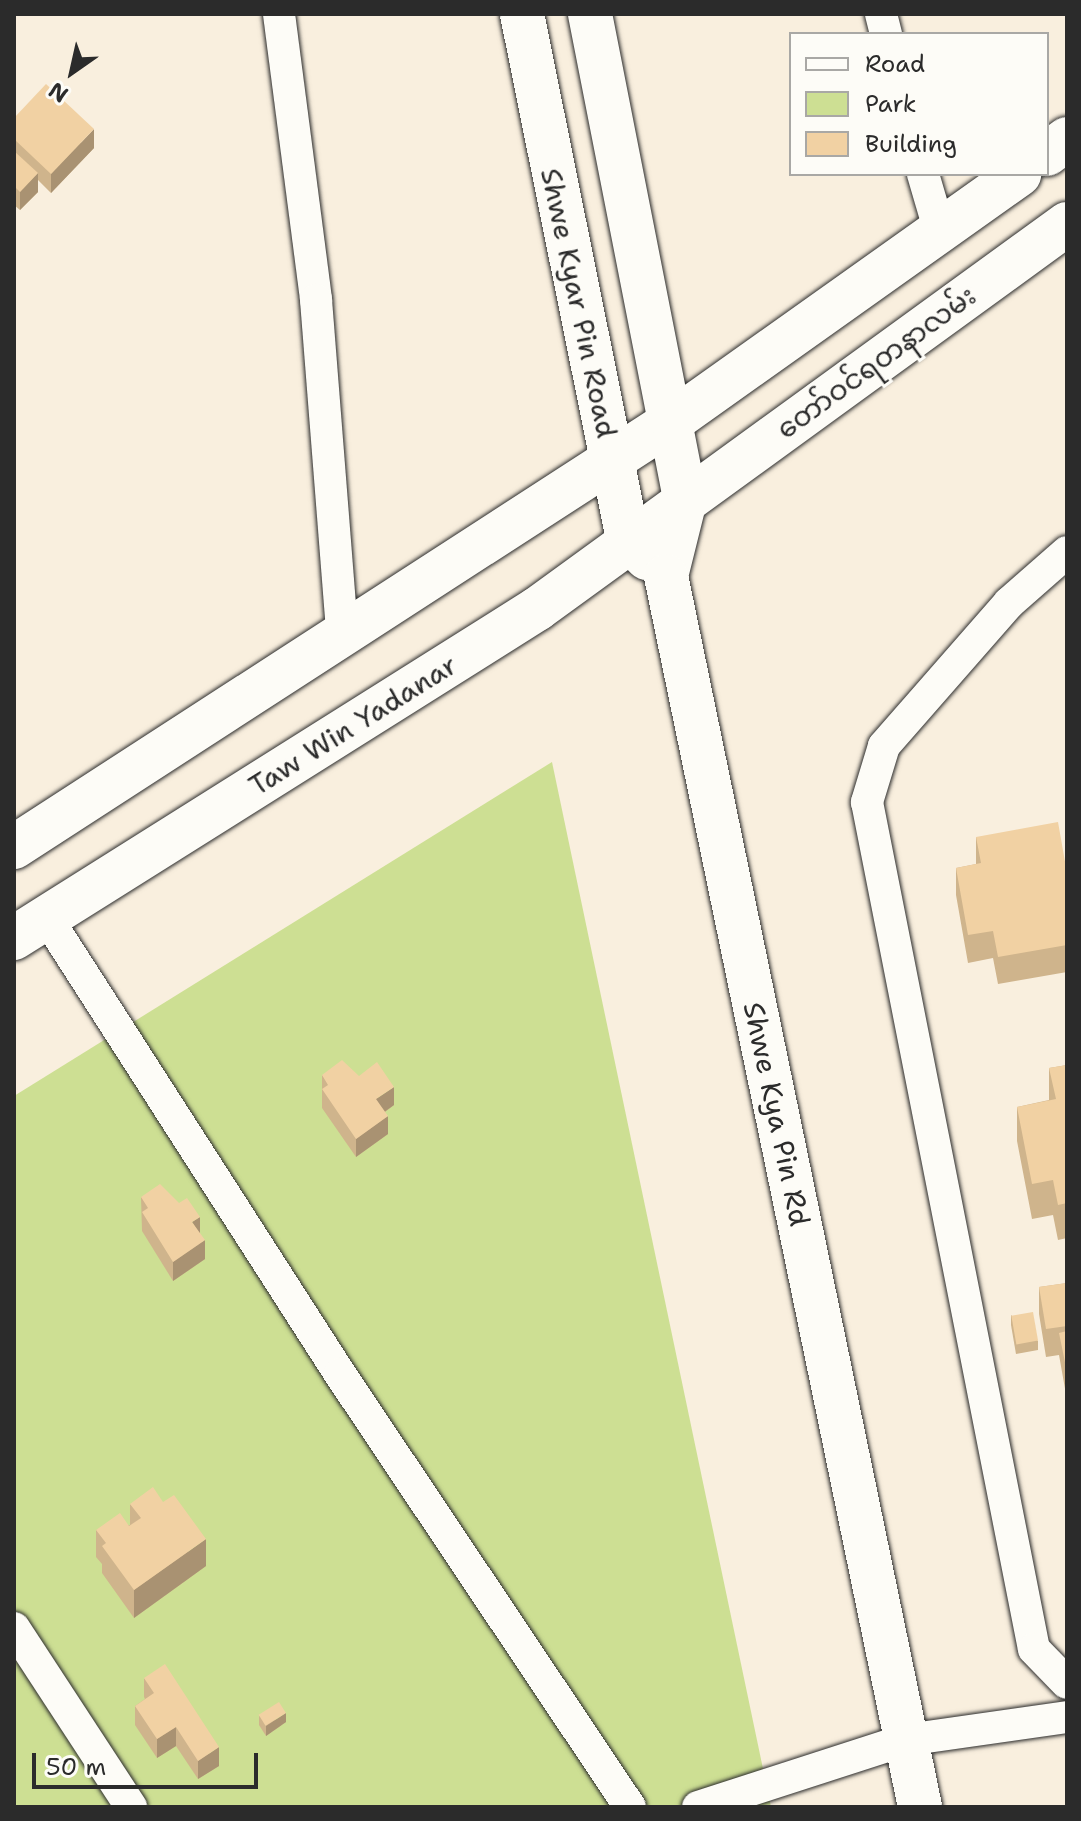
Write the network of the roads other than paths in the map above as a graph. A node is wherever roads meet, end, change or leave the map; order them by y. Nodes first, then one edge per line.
1 (279, 14) edge
2 (522, 14) edge
3 (590, 14) edge
4 (1067, 139) edge
5 (1049, 152) edge
6 (924, 176) edge
7 (1016, 176) edge
8 (1067, 224) edge
9 (940, 232) junction
10 (672, 421) junction
11 (612, 459) junction
12 (685, 500) junction
13 (628, 539) junction
14 (1067, 552) edge
15 (666, 576) junction
16 (342, 634) junction
17 (14, 847) edge
18 (30, 928) edge
19 (14, 1628) edge
20 (1067, 1683) edge
21 (1067, 1717) edge
22 (906, 1740) junction
23 (131, 1807) edge
24 (630, 1807) edge
25 (698, 1807) edge
26 (920, 1807) edge

1 - 16 street
2 - 11 main road, Shwe Kyar Pin Road
3 - 10 main road
4 - 5 main road
6 - 9 street
7 - 9 main road
8 - 12 main road, တော်ဝင်ရတနာလမ်း
9 - 10 main road
10 - 11 main road
10 - 12 main road, Shwe Kya Pin Rd
11 - 13 main road, Shwe Kyar Pin Road
11 - 16 main road
12 - 13 main road, Taw Win Yadanar
12 - 15 main road, Shwe Kya Pin Rd
13 - 15 main road
13 - 18 main road, Taw Win Yadanar
14 - 20 street
15 - 22 main road, Shwe Kya Pin Rd
16 - 17 main road
18 - 24 street
19 - 23 street
21 - 22 street
22 - 25 street
22 - 26 main road, Shwe Kya Pin Rd

